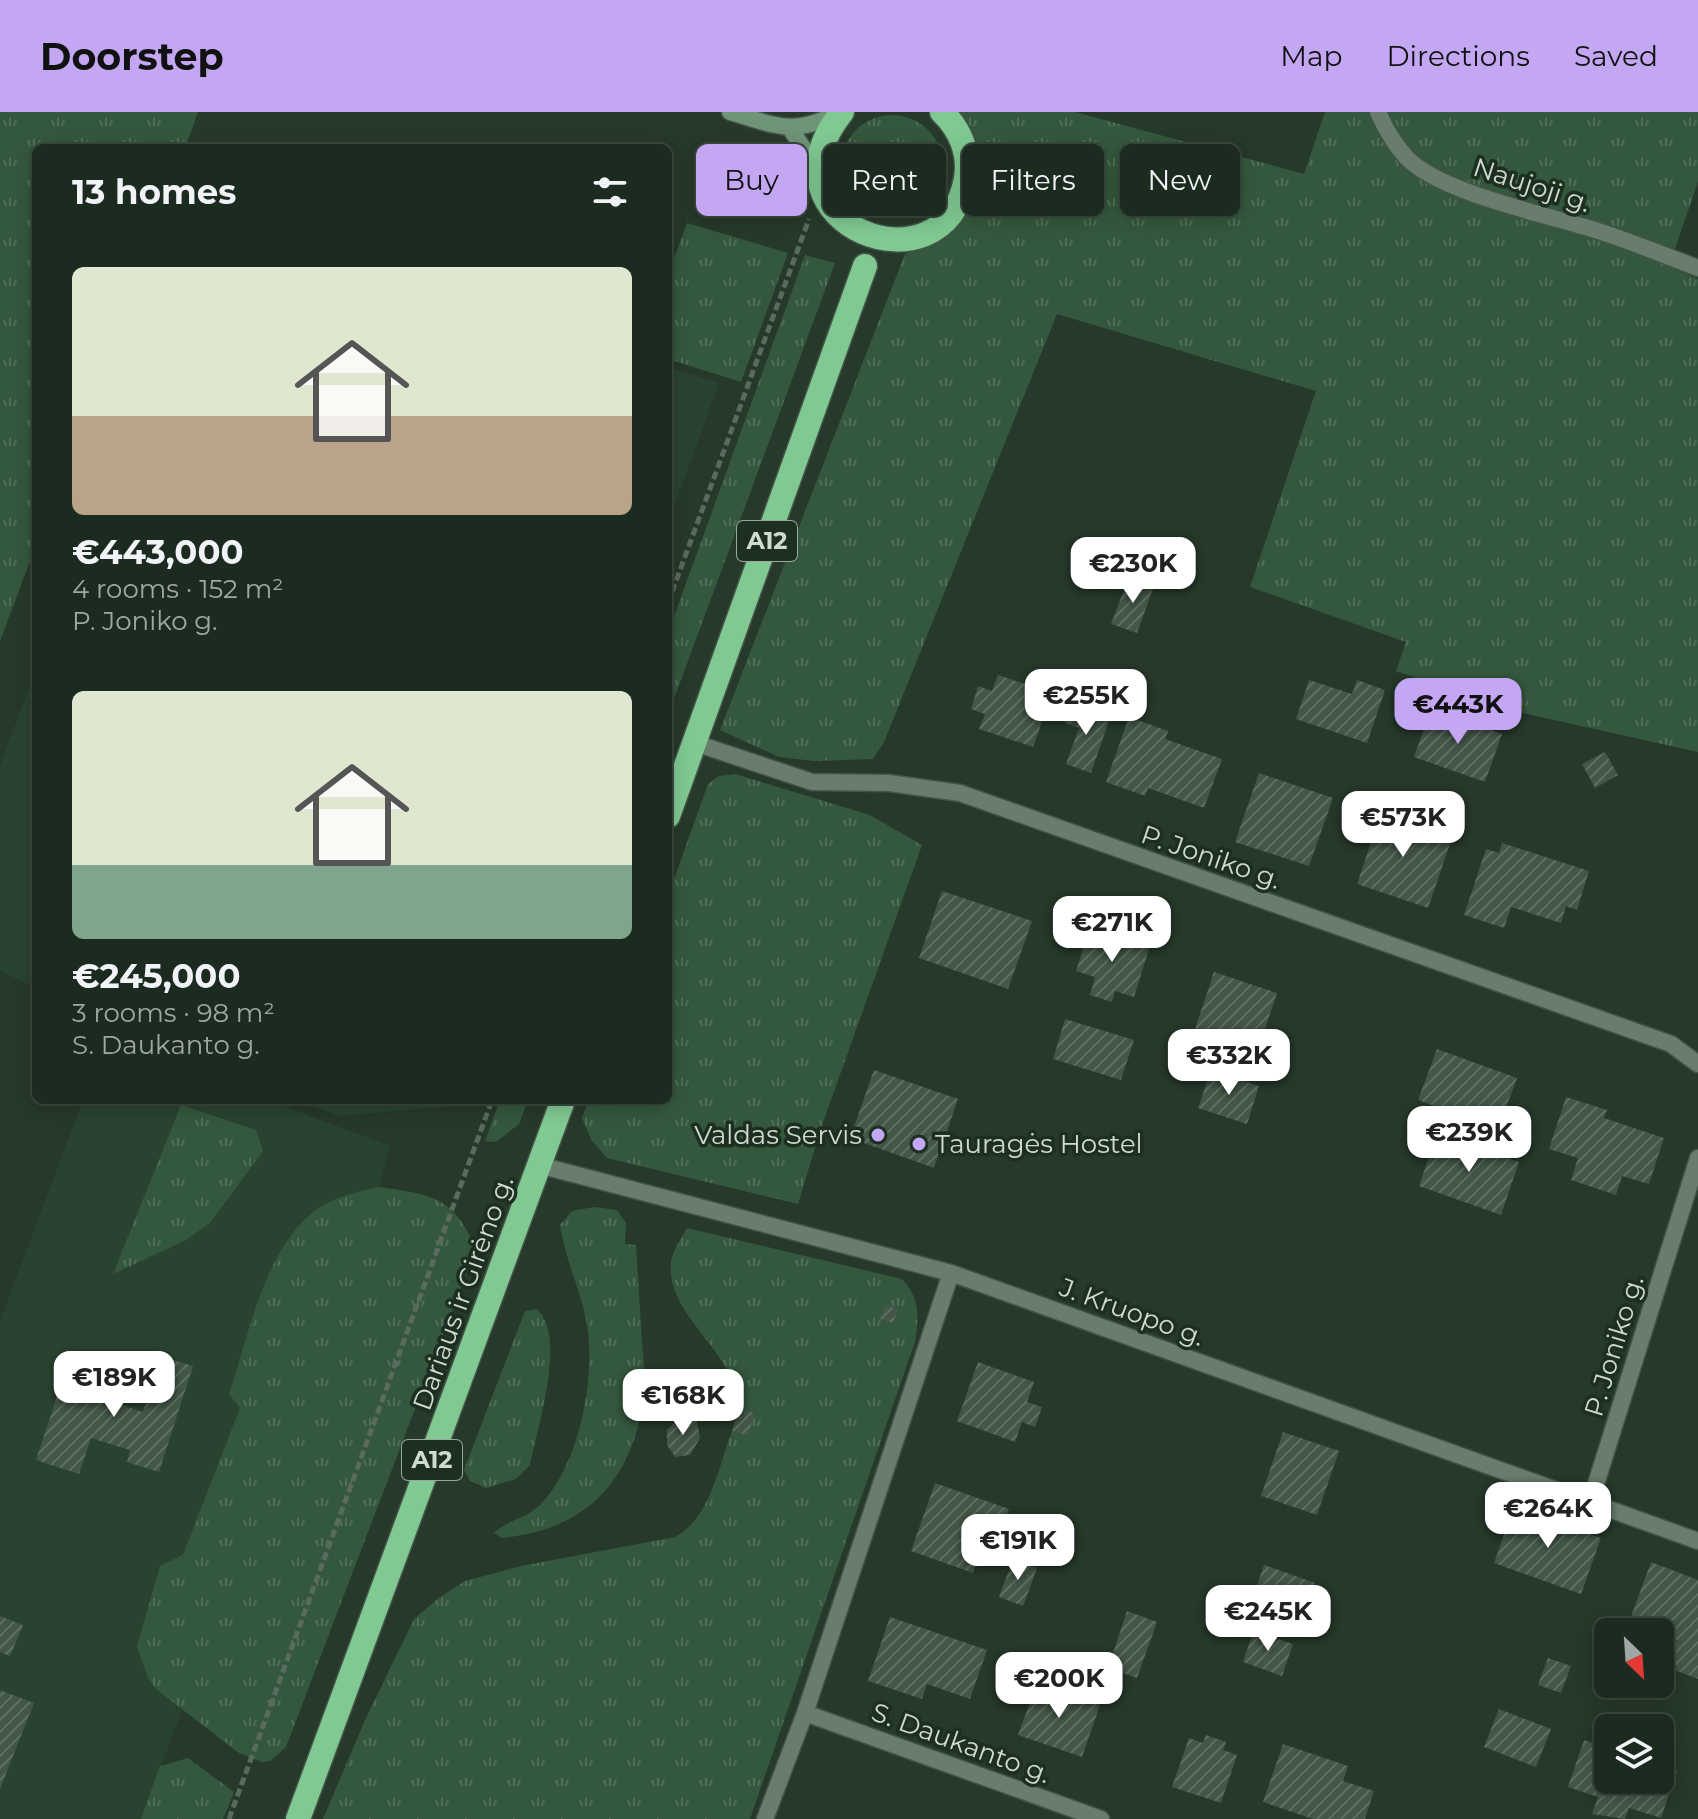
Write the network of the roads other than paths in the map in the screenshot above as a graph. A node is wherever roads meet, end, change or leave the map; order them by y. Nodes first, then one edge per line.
1 (730, 112) edge
2 (842, 112) edge
3 (1378, 112) edge
4 (947, 115) edge
5 (791, 130) junction
6 (963, 144) edge
7 (819, 171) junction
8 (962, 192) edge
9 (962, 205) edge
10 (952, 210) junction
11 (843, 221) junction
12 (909, 239) junction
13 (865, 266) junction
14 (1698, 268) edge
15 (695, 743) junction
16 (672, 805) edge
17 (1698, 1064) edge
18 (562, 1104) edge
19 (1698, 1158) edge
20 (539, 1165) junction
21 (951, 1273) junction
22 (1590, 1503) junction
23 (1698, 1541) edge
24 (805, 1713) junction
25 (298, 1819) edge
26 (765, 1819) edge
27 (1101, 1819) edge

1 - 5 main road
2 - 5 main road
2 - 7 highway
3 - 14 street, Naujoji g.
4 - 6 highway
5 - 7 main road
7 - 11 highway
8 - 10 highway
9 - 10 street
10 - 12 highway
11 - 12 highway
11 - 13 highway
12 - 13 highway
13 - 15 highway, A12
15 - 16 highway, A12
15 - 17 street, P. Joniko g.
18 - 20 highway, Dariaus ir Girėno g. / A12
19 - 22 street, P. Joniko g.
20 - 21 street, J. Kruopo g.
20 - 25 highway, Dariaus ir Girėno g. / A12
21 - 22 street, J. Kruopo g.
21 - 24 street
22 - 23 street, J. Kruopo g.
24 - 26 street
24 - 27 street, S. Daukanto g.

